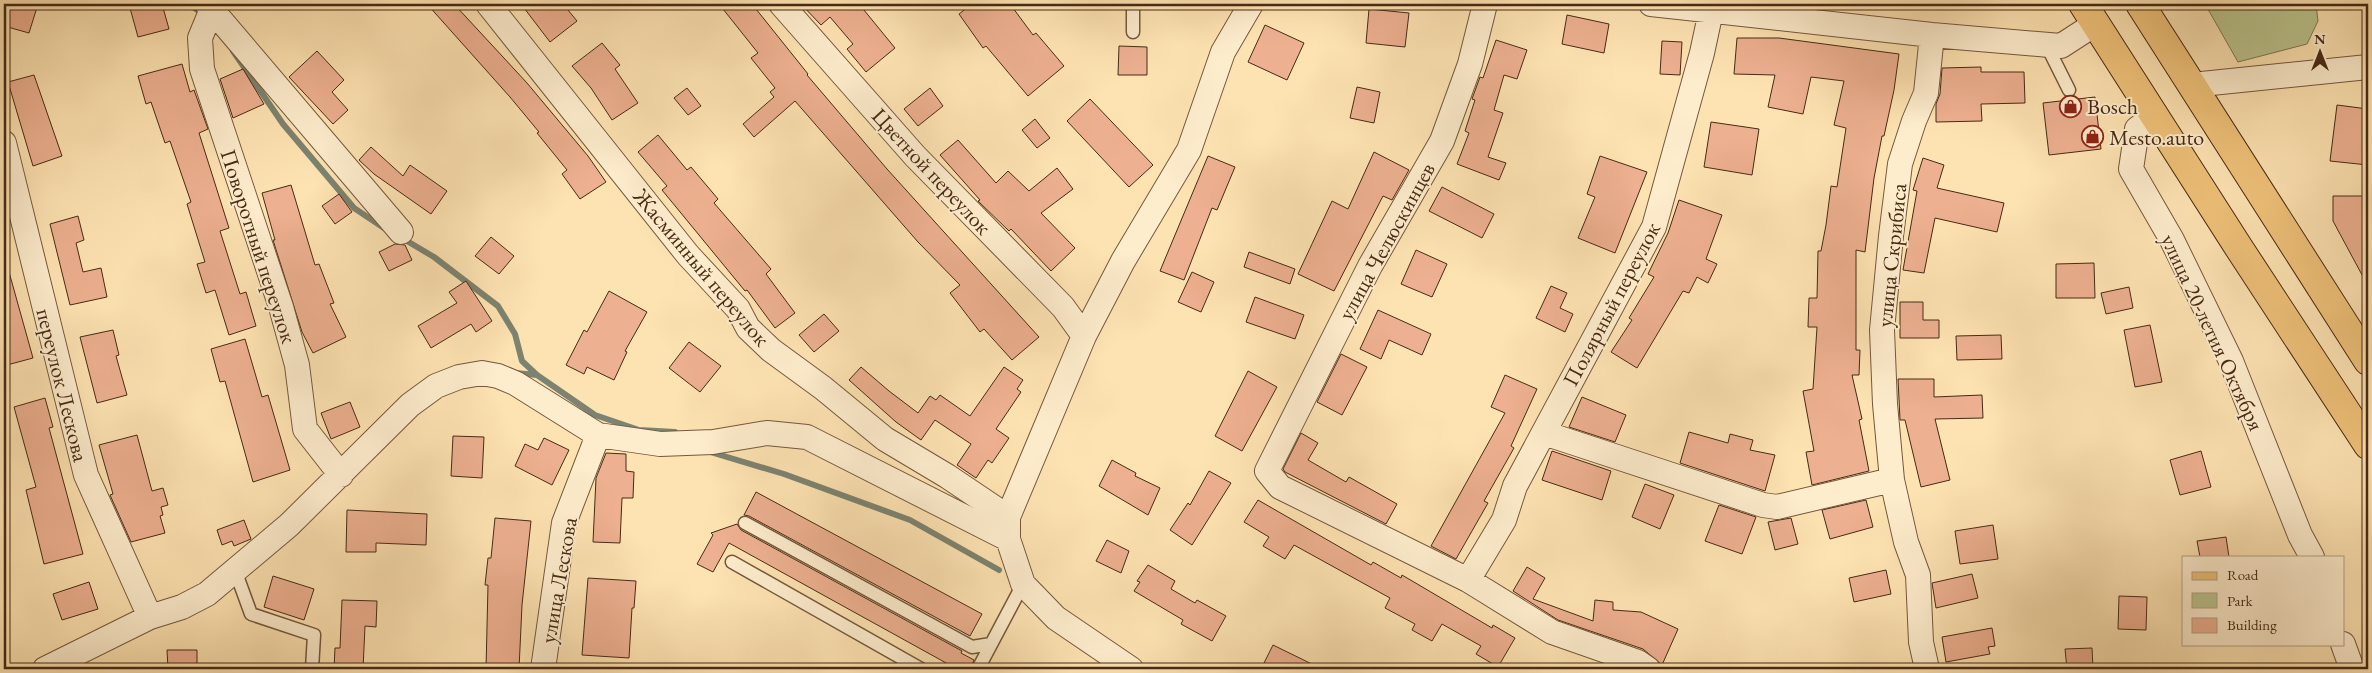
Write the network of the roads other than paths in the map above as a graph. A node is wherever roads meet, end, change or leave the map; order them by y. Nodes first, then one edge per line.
1 (488, 4) edge
2 (781, 4) edge
3 (1133, 4) edge
4 (1251, 4) edge
5 (1485, 4) edge
6 (1651, 4) edge
7 (2140, 4) edge
8 (209, 6) edge
9 (1711, 11) junction
10 (2089, 14) edge
11 (1133, 32) dead end
12 (1932, 35) junction
13 (2046, 44) junction
14 (2368, 67) edge
15 (2192, 85) junction
16 (2069, 90) dead end
17 (2155, 116) junction
18 (4, 143) edge
19 (401, 232) dead end
20 (1084, 336) junction
21 (2368, 362) edge
22 (1544, 433) junction
23 (598, 435) junction
24 (2368, 445) edge
25 (341, 475) junction
26 (1892, 480) junction
27 (745, 523) dead end
28 (1008, 528) junction
29 (2311, 556) edge
30 (732, 562) dead end
31 (235, 570) junction
32 (1468, 580) junction
33 (1023, 584) junction
34 (150, 617) junction
35 (991, 644) junction
36 (2344, 646) edge
37 (45, 669) edge
38 (312, 669) edge
39 (543, 669) edge
40 (921, 669) edge
41 (978, 669) edge
42 (1131, 669) edge
43 (1648, 669) edge
44 (1927, 669) edge
45 (2352, 669) edge

1 - 28 street, Жасминный переулок
2 - 20 street, Цветной переулок
3 - 11 lane
4 - 20 street
5 - 32 street, улица Челюскинцев
6 - 9 street
7 - 15 main road
8 - 19 street
8 - 25 street, Поворотный переулок
9 - 12 street
9 - 22 street, Полярный переулок
10 - 13 street
10 - 17 main road
12 - 13 street
12 - 26 street, улица Скрибиса
13 - 16 lane
14 - 15 street
15 - 21 main road
17 - 24 main road
17 - 29 street, улица 20-летия Октября
18 - 34 street, переулок Лескова
20 - 28 street
22 - 26 street
22 - 32 street, Полярный переулок
23 - 25 street
23 - 28 street
23 - 39 street, улица Лескова
25 - 31 street
26 - 44 street, улица Скрибиса
27 - 35 lane
28 - 33 street
30 - 40 lane
31 - 34 street
31 - 38 lane
32 - 43 street
33 - 35 lane
33 - 42 street
34 - 37 street
35 - 41 lane
36 - 45 street

